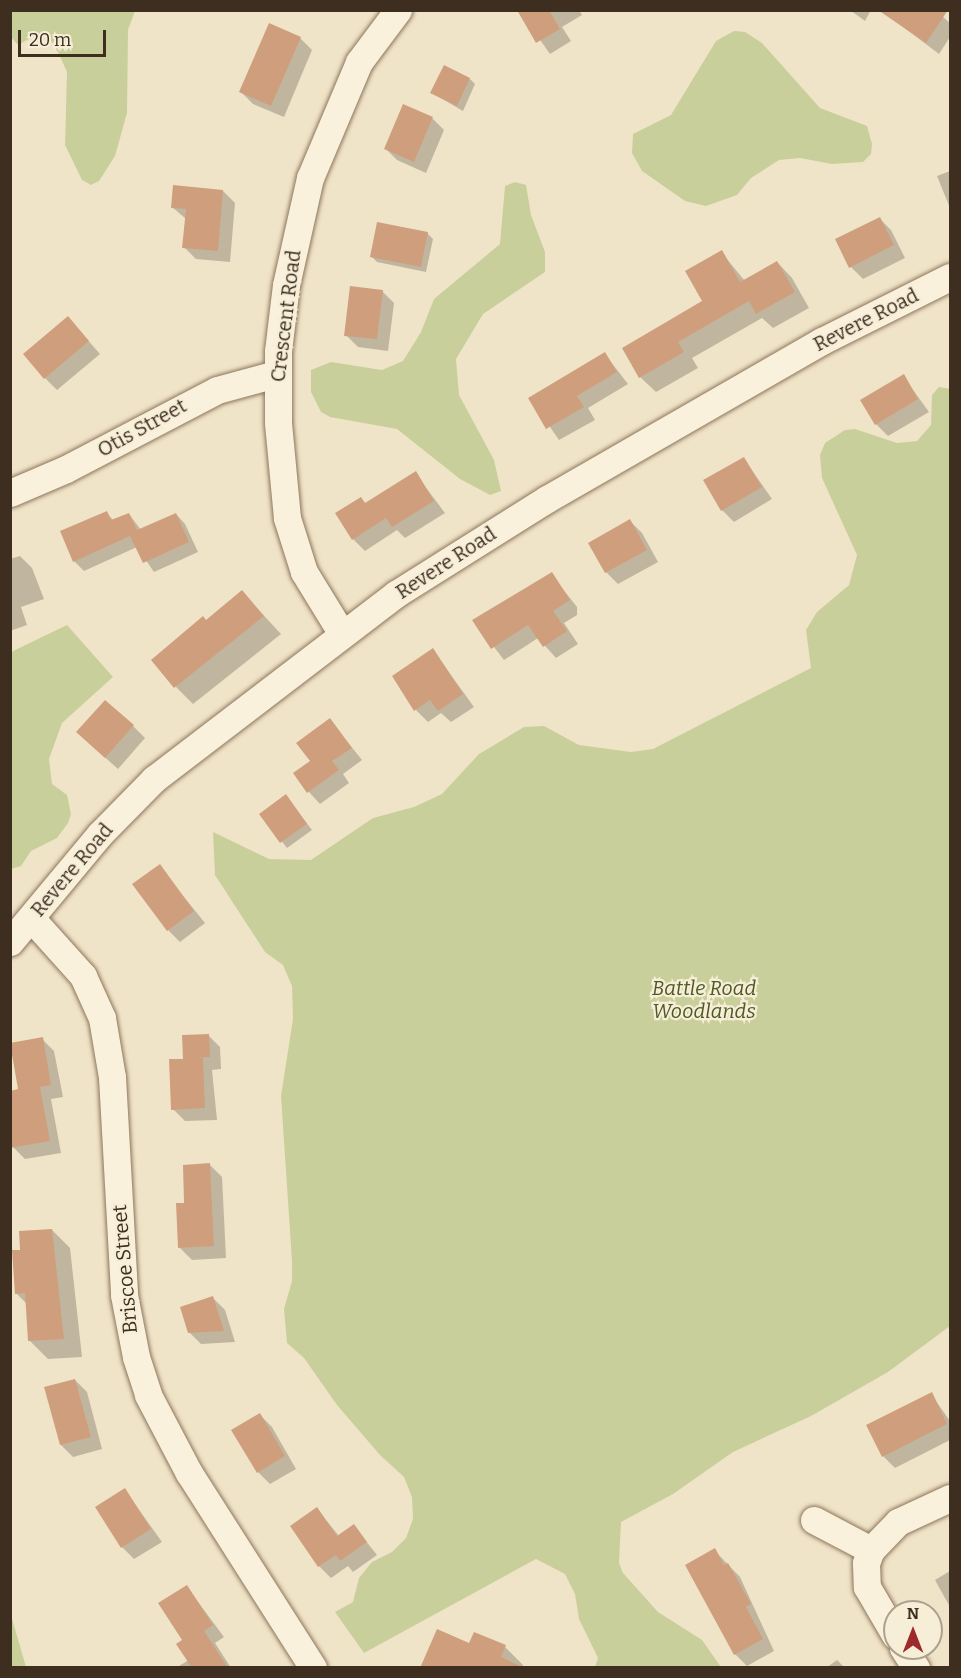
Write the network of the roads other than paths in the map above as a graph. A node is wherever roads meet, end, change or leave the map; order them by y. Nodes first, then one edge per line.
1 (398, 10) edge
2 (951, 278) edge
3 (276, 374) junction
4 (10, 493) edge
5 (342, 634) junction
6 (31, 918) junction
7 (10, 942) edge
8 (951, 1498) edge
9 (814, 1520) dead end
10 (870, 1550) junction
11 (883, 1614) edge
12 (313, 1668) edge

1 - 3 street, Crescent Road
2 - 5 street, Revere Road
3 - 4 street, Otis Street
3 - 5 street, Crescent Road
5 - 6 street, Revere Road
6 - 7 street, Revere Road
6 - 12 street, Briscoe Street
8 - 10 street
9 - 10 street
10 - 11 street

